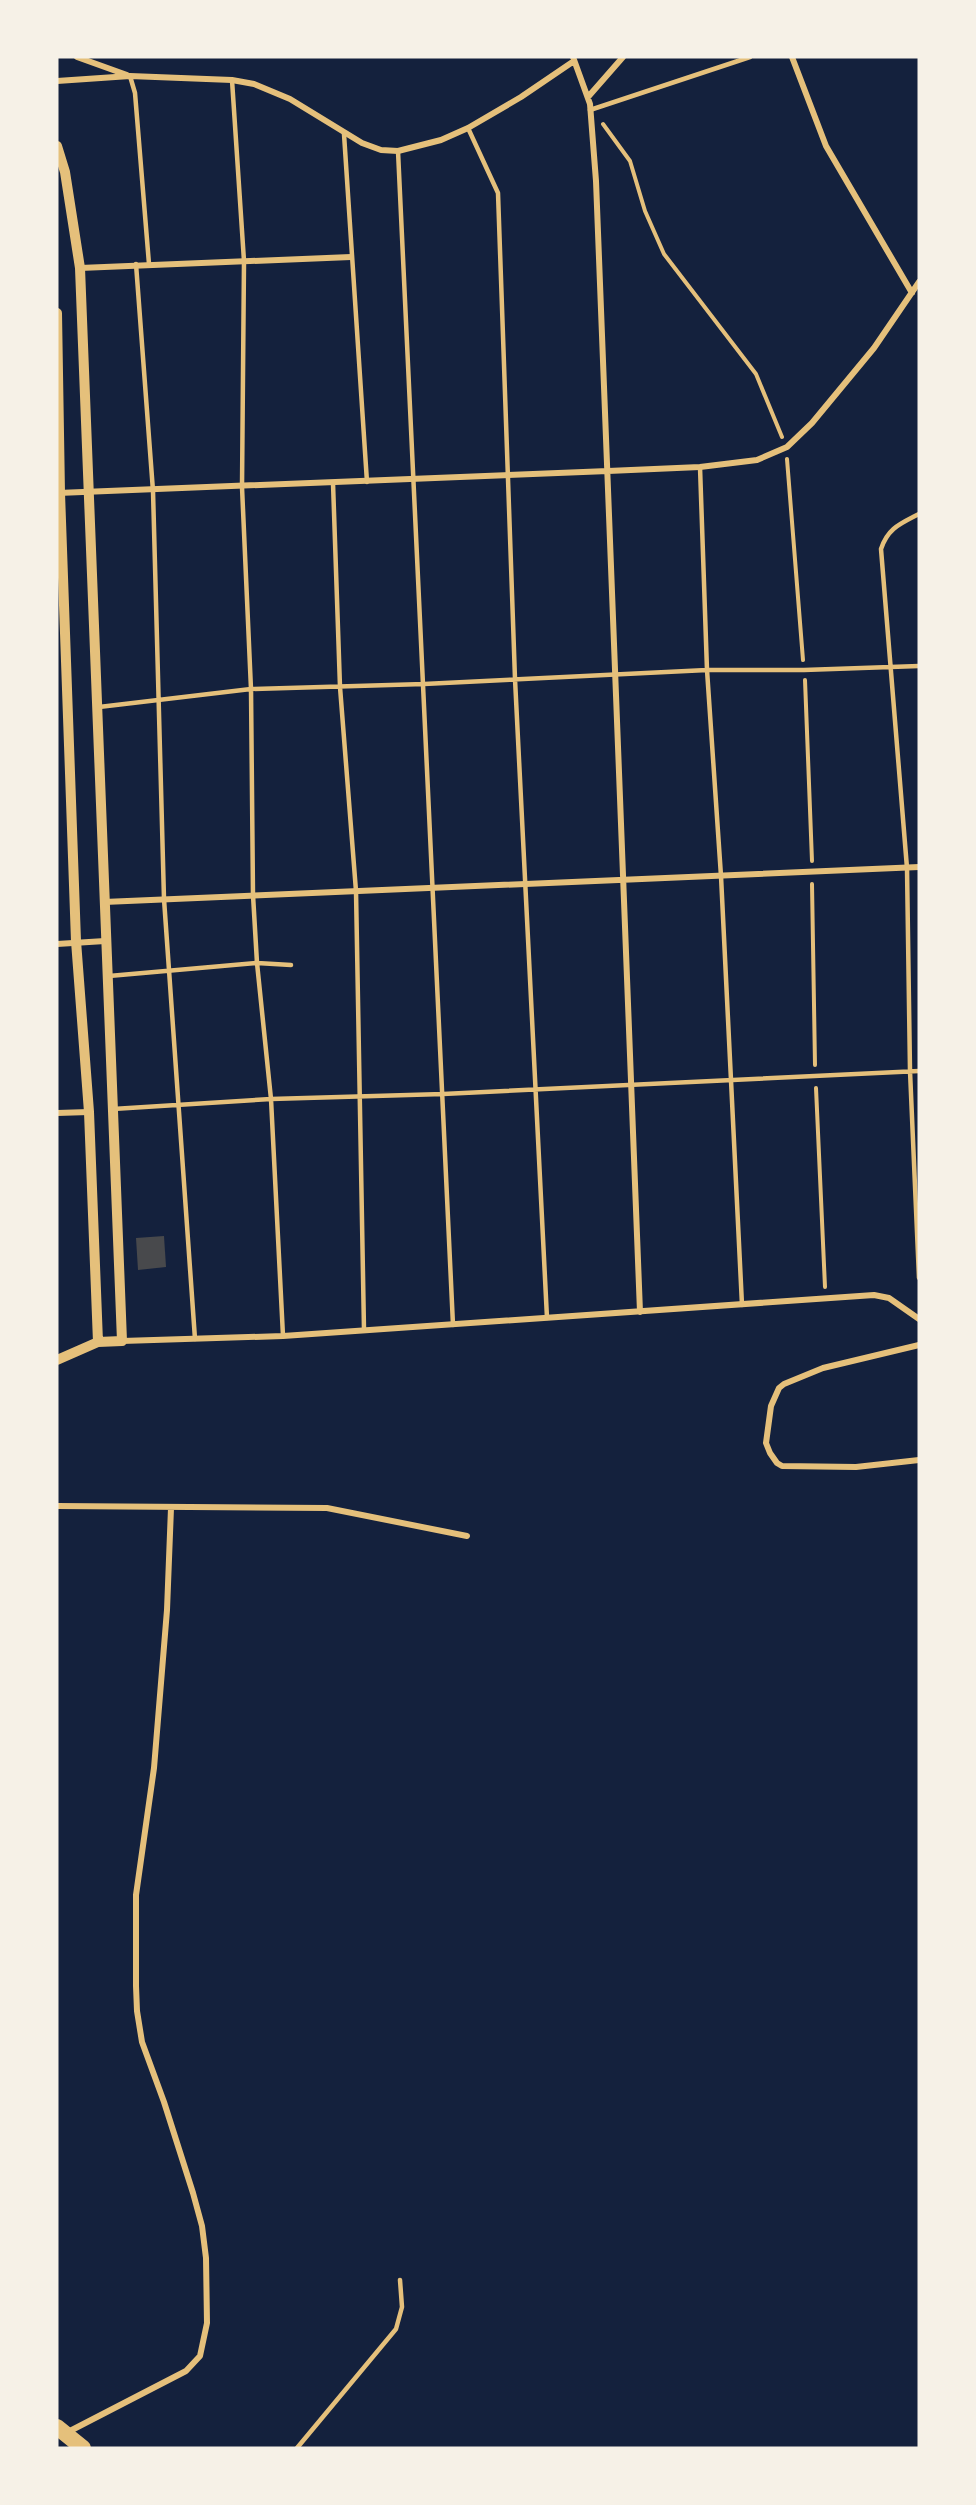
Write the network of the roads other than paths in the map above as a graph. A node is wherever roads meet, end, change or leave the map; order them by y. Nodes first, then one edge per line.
1 (77, 57) edge
2 (623, 57) edge
3 (750, 57) edge
4 (792, 57) edge
5 (574, 59) edge
6 (130, 76) junction
7 (232, 80) junction
8 (57, 81) edge
9 (588, 97) junction
10 (590, 110) junction
11 (468, 128) junction
12 (344, 134) junction
13 (57, 146) edge
14 (398, 151) junction
15 (351, 257) junction
16 (244, 261) junction
17 (136, 264) junction
18 (149, 264) junction
19 (80, 268) junction
20 (919, 282) edge
21 (912, 293) junction
22 (57, 313) edge
23 (700, 467) junction
24 (608, 471) junction
25 (508, 476) junction
26 (415, 480) junction
27 (367, 482) junction
28 (333, 483) junction
29 (242, 487) junction
30 (153, 491) junction
31 (58, 493) edge
32 (88, 493) junction
33 (919, 514) edge
34 (890, 666) junction
35 (919, 666) edge
36 (707, 670) junction
37 (615, 674) junction
38 (515, 679) junction
39 (424, 684) junction
40 (340, 687) junction
41 (251, 689) junction
42 (62, 698) edge
43 (157, 699) junction
44 (96, 707) junction
45 (919, 867) edge
46 (907, 868) junction
47 (721, 876) junction
48 (624, 880) junction
49 (525, 884) junction
50 (433, 888) junction
51 (356, 891) junction
52 (253, 895) junction
53 (164, 899) junction
54 (104, 902) junction
55 (76, 941) junction
56 (105, 941) junction
57 (57, 944) edge
58 (257, 963) junction
59 (291, 965) dead end
60 (169, 970) junction
61 (106, 976) junction
62 (910, 1071) junction
63 (919, 1071) edge
64 (731, 1080) junction
65 (631, 1085) junction
66 (535, 1089) junction
67 (443, 1094) junction
68 (360, 1097) junction
69 (271, 1099) junction
70 (178, 1104) junction
71 (111, 1109) junction
72 (89, 1112) junction
73 (57, 1113) edge
74 (919, 1278) edge
75 (742, 1305) junction
76 (640, 1312) junction
77 (547, 1318) junction
78 (919, 1318) edge
79 (453, 1325) junction
80 (364, 1330) junction
81 (283, 1335) junction
82 (195, 1339) junction
83 (122, 1341) junction
84 (98, 1342) junction
85 (919, 1345) edge
86 (57, 1360) edge
87 (919, 1460) edge
88 (57, 1506) edge
89 (171, 1508) junction
90 (467, 1536) dead end
91 (400, 2280) dead end
92 (61, 2430) edge
93 (83, 2448) edge
94 (297, 2448) edge

1 - 6 street
2 - 9 street
3 - 10 lane
4 - 21 street
5 - 9 street
5 - 11 street
6 - 7 street
6 - 8 street
6 - 18 lane
7 - 12 street
7 - 16 lane
9 - 10 street
10 - 24 street
11 - 14 street
11 - 25 lane
12 - 14 street
12 - 15 lane
13 - 19 street
14 - 26 lane
15 - 16 street
15 - 27 lane
16 - 18 street
16 - 29 lane
17 - 18 street
17 - 19 street
17 - 30 lane
19 - 32 street
20 - 21 street
21 - 23 street
22 - 31 street
23 - 24 street
23 - 36 lane
24 - 25 street
24 - 37 street
25 - 26 street
25 - 38 lane
26 - 27 street
26 - 39 lane
27 - 28 street
28 - 29 street
28 - 40 lane
29 - 30 street
29 - 41 lane
30 - 32 street
30 - 43 lane
31 - 32 street
31 - 42 street
32 - 44 street
33 - 34 lane
34 - 35 lane
34 - 36 lane
34 - 46 lane
36 - 37 lane
36 - 47 lane
37 - 38 lane
37 - 48 street
38 - 39 lane
38 - 49 lane
39 - 40 lane
39 - 50 lane
40 - 41 lane
40 - 51 lane
41 - 43 lane
41 - 52 lane
42 - 55 street
43 - 44 lane
43 - 53 lane
44 - 54 street
45 - 46 street
46 - 47 street
46 - 62 lane
47 - 48 street
47 - 64 lane
48 - 49 street
48 - 65 street
49 - 50 street
49 - 66 lane
50 - 51 street
50 - 67 lane
51 - 52 street
51 - 68 lane
52 - 53 street
52 - 58 lane
53 - 54 street
53 - 60 lane
54 - 56 street
55 - 56 street
55 - 57 street
55 - 72 street
56 - 61 street
58 - 59 lane
58 - 60 lane
58 - 69 lane
60 - 61 lane
60 - 70 lane
61 - 71 street
62 - 63 lane
62 - 64 lane
62 - 74 lane
64 - 65 lane
64 - 75 lane
65 - 66 lane
65 - 76 street
66 - 67 lane
66 - 77 lane
67 - 68 lane
67 - 79 lane
68 - 69 lane
68 - 80 lane
69 - 70 lane
69 - 81 lane
70 - 71 lane
70 - 82 lane
71 - 83 street
72 - 73 street
72 - 84 street
75 - 76 street
75 - 78 street
76 - 77 street
77 - 79 street
79 - 80 street
80 - 81 street
81 - 82 street
82 - 83 street
83 - 84 street
84 - 86 street
85 - 87 street
88 - 89 street
89 - 90 street
89 - 92 street
91 - 94 lane
92 - 93 highway

